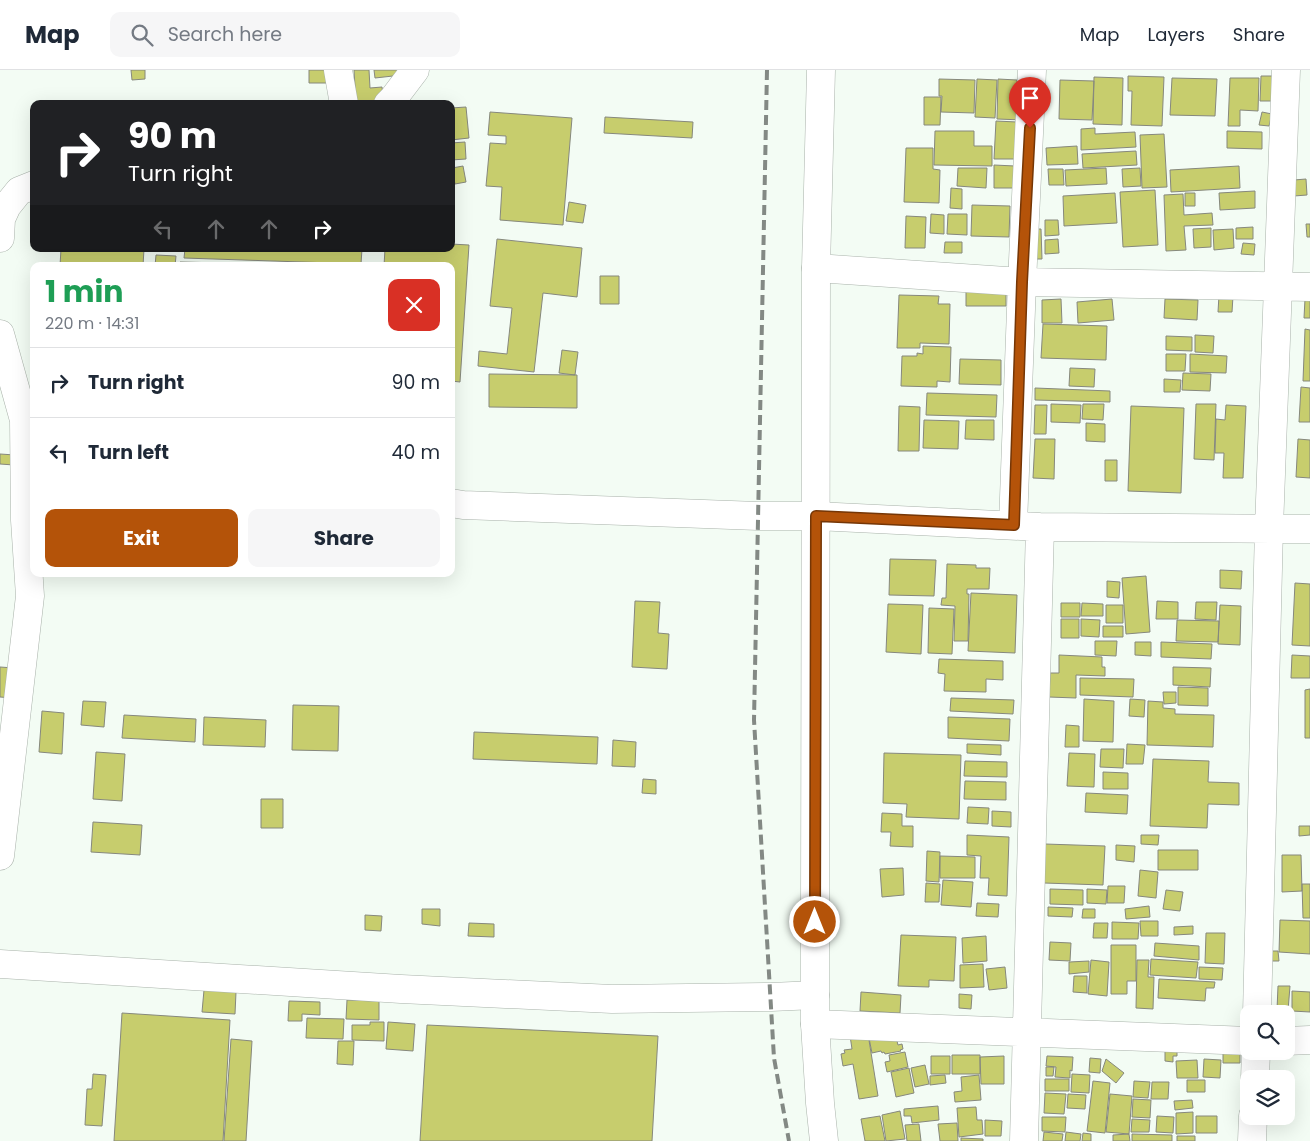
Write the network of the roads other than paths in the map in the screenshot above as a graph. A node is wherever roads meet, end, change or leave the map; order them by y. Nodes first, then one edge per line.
1 (338, 70) edge
2 (415, 70) edge
3 (821, 70) edge
4 (1032, 70) edge
5 (1286, 70) edge
6 (343, 100) edge
7 (392, 100) edge
8 (30, 187) edge
9 (0, 238) edge
10 (816, 268) junction
11 (1022, 282) junction
12 (1279, 286) junction
13 (1310, 287) edge
14 (0, 334) edge
15 (19, 420) edge
16 (455, 503) edge
17 (816, 516) junction
18 (1027, 526) junction
19 (1269, 528) junction
20 (1310, 529) edge
21 (0, 856) edge
22 (0, 964) edge
23 (815, 995) junction
24 (1257, 1005) edge
25 (815, 1024) junction
26 (1026, 1033) junction
27 (1240, 1040) edge
28 (1310, 1040) edge
29 (1295, 1041) edge
30 (1253, 1125) edge
31 (824, 1141) edge
32 (1024, 1141) edge
33 (1252, 1141) edge

1 - 6 street
2 - 7 street
3 - 10 street
4 - 11 street
5 - 12 street
8 - 9 street
10 - 11 street
10 - 17 street
11 - 12 street
11 - 18 street
12 - 13 street
12 - 19 street
14 - 15 street
15 - 21 street
16 - 17 street
17 - 18 street
17 - 23 street
18 - 19 street
18 - 26 street
19 - 20 street
19 - 24 street
22 - 23 street
23 - 25 street
25 - 26 street
25 - 31 street
26 - 27 street
26 - 32 street
28 - 29 street
30 - 33 street

